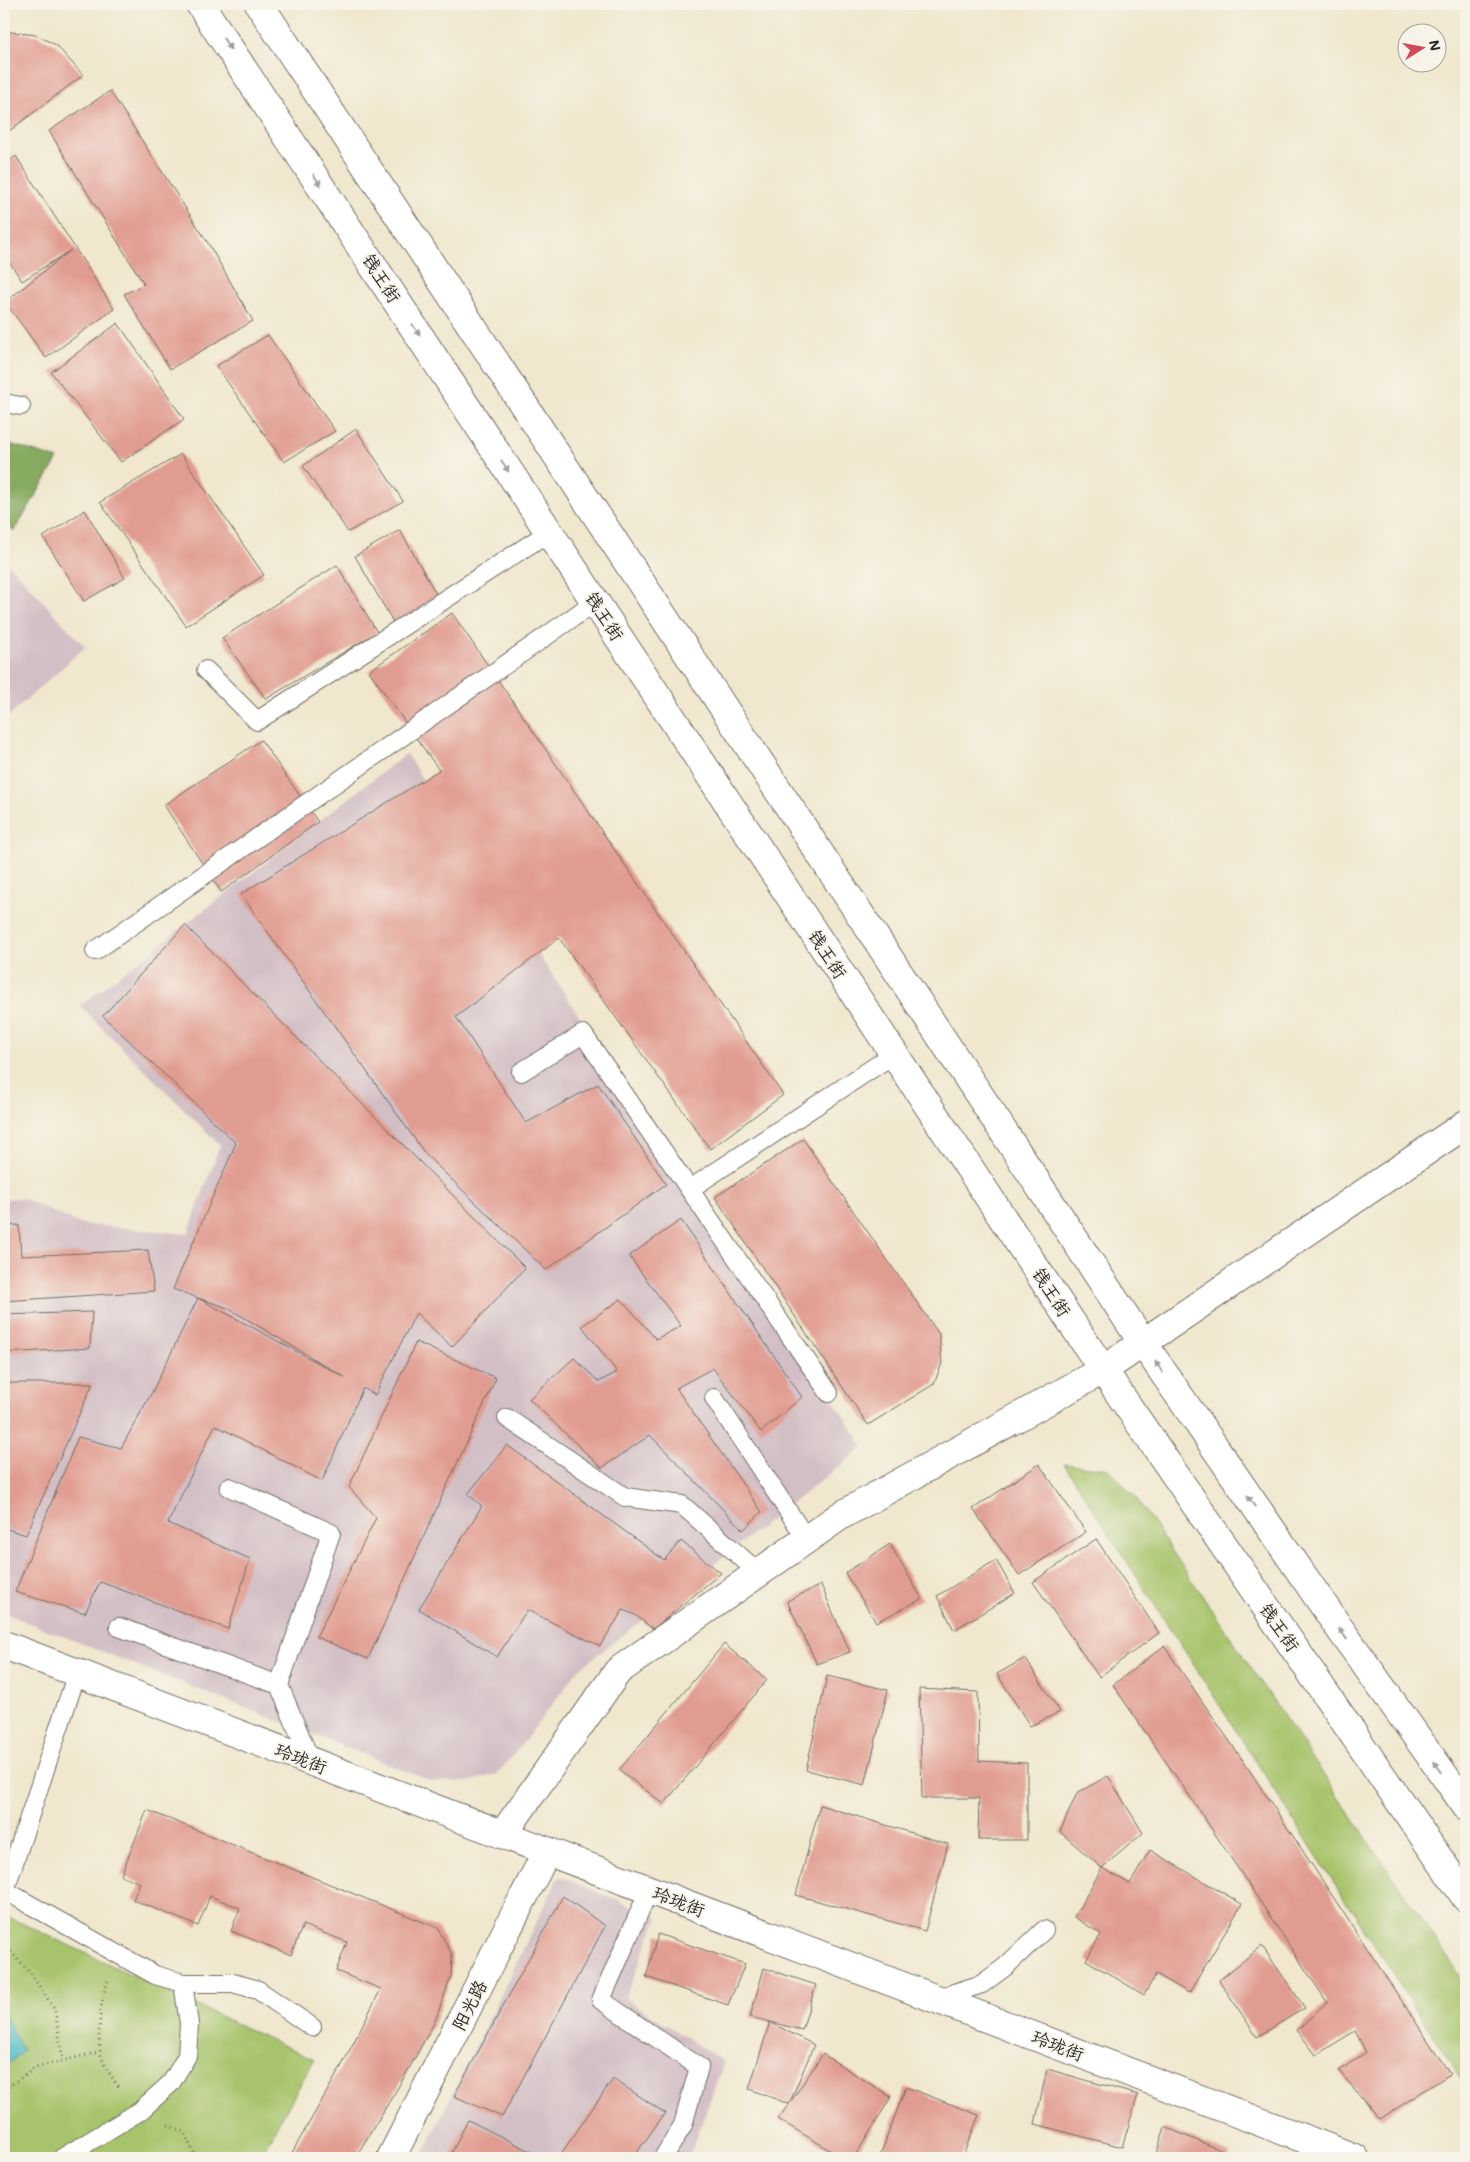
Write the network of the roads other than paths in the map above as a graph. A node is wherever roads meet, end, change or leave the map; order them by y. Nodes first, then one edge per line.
1 (200, 4) edge
2 (259, 4) edge
3 (548, 532) junction
4 (595, 602) junction
5 (206, 670) dead end
6 (96, 951) dead end
7 (894, 1054) junction
8 (521, 1072) dead end
9 (1466, 1124) edge
10 (690, 1189) junction
11 (1143, 1343) junction
12 (1103, 1370) junction
13 (829, 1393) dead end
14 (714, 1398) dead end
15 (507, 1418) dead end
16 (229, 1487) dead end
17 (807, 1540) junction
18 (759, 1573) junction
19 (119, 1627) dead end
20 (4, 1645) edge
21 (77, 1673) junction
22 (279, 1684) junction
23 (311, 1762) junction
24 (1466, 1806) edge
25 (503, 1834) junction
26 (547, 1851) junction
27 (4, 1890) edge
28 (650, 1890) junction
29 (1466, 1898) edge
30 (1044, 1930) dead end
31 (183, 1983) junction
32 (935, 1999) junction
33 (312, 2027) dead end
34 (1347, 2157) edge
35 (62, 2158) edge
36 (391, 2158) edge
37 (663, 2158) edge

1 -> 3 main road, 钱王街
2 - 11 main road
3 - 4 main road, 钱王街
3 - 5 lane
4 - 6 lane
4 - 7 main road, 钱王街
7 - 10 lane
7 - 12 main road, 钱王街
8 - 10 lane
9 - 11 main road
10 - 13 lane
11 - 12 main road
24 -> 11 main road
12 - 17 main road
12 - 29 main road, 钱王街
14 - 17 lane
15 - 18 lane
16 - 22 lane
17 - 18 main road
18 - 25 main road
19 - 22 lane
20 - 21 main road, 玲珑街
21 - 23 main road, 玲珑街
21 - 27 lane
22 - 23 lane
23 - 25 main road, 玲珑街
25 - 26 main road, 玲珑街
26 - 28 main road, 玲珑街
26 - 36 main road, 阳光路
27 - 31 lane
28 - 32 main road, 玲珑街
28 - 37 lane
30 - 32 lane
31 - 33 lane
31 - 35 lane
32 - 34 main road, 玲珑街

